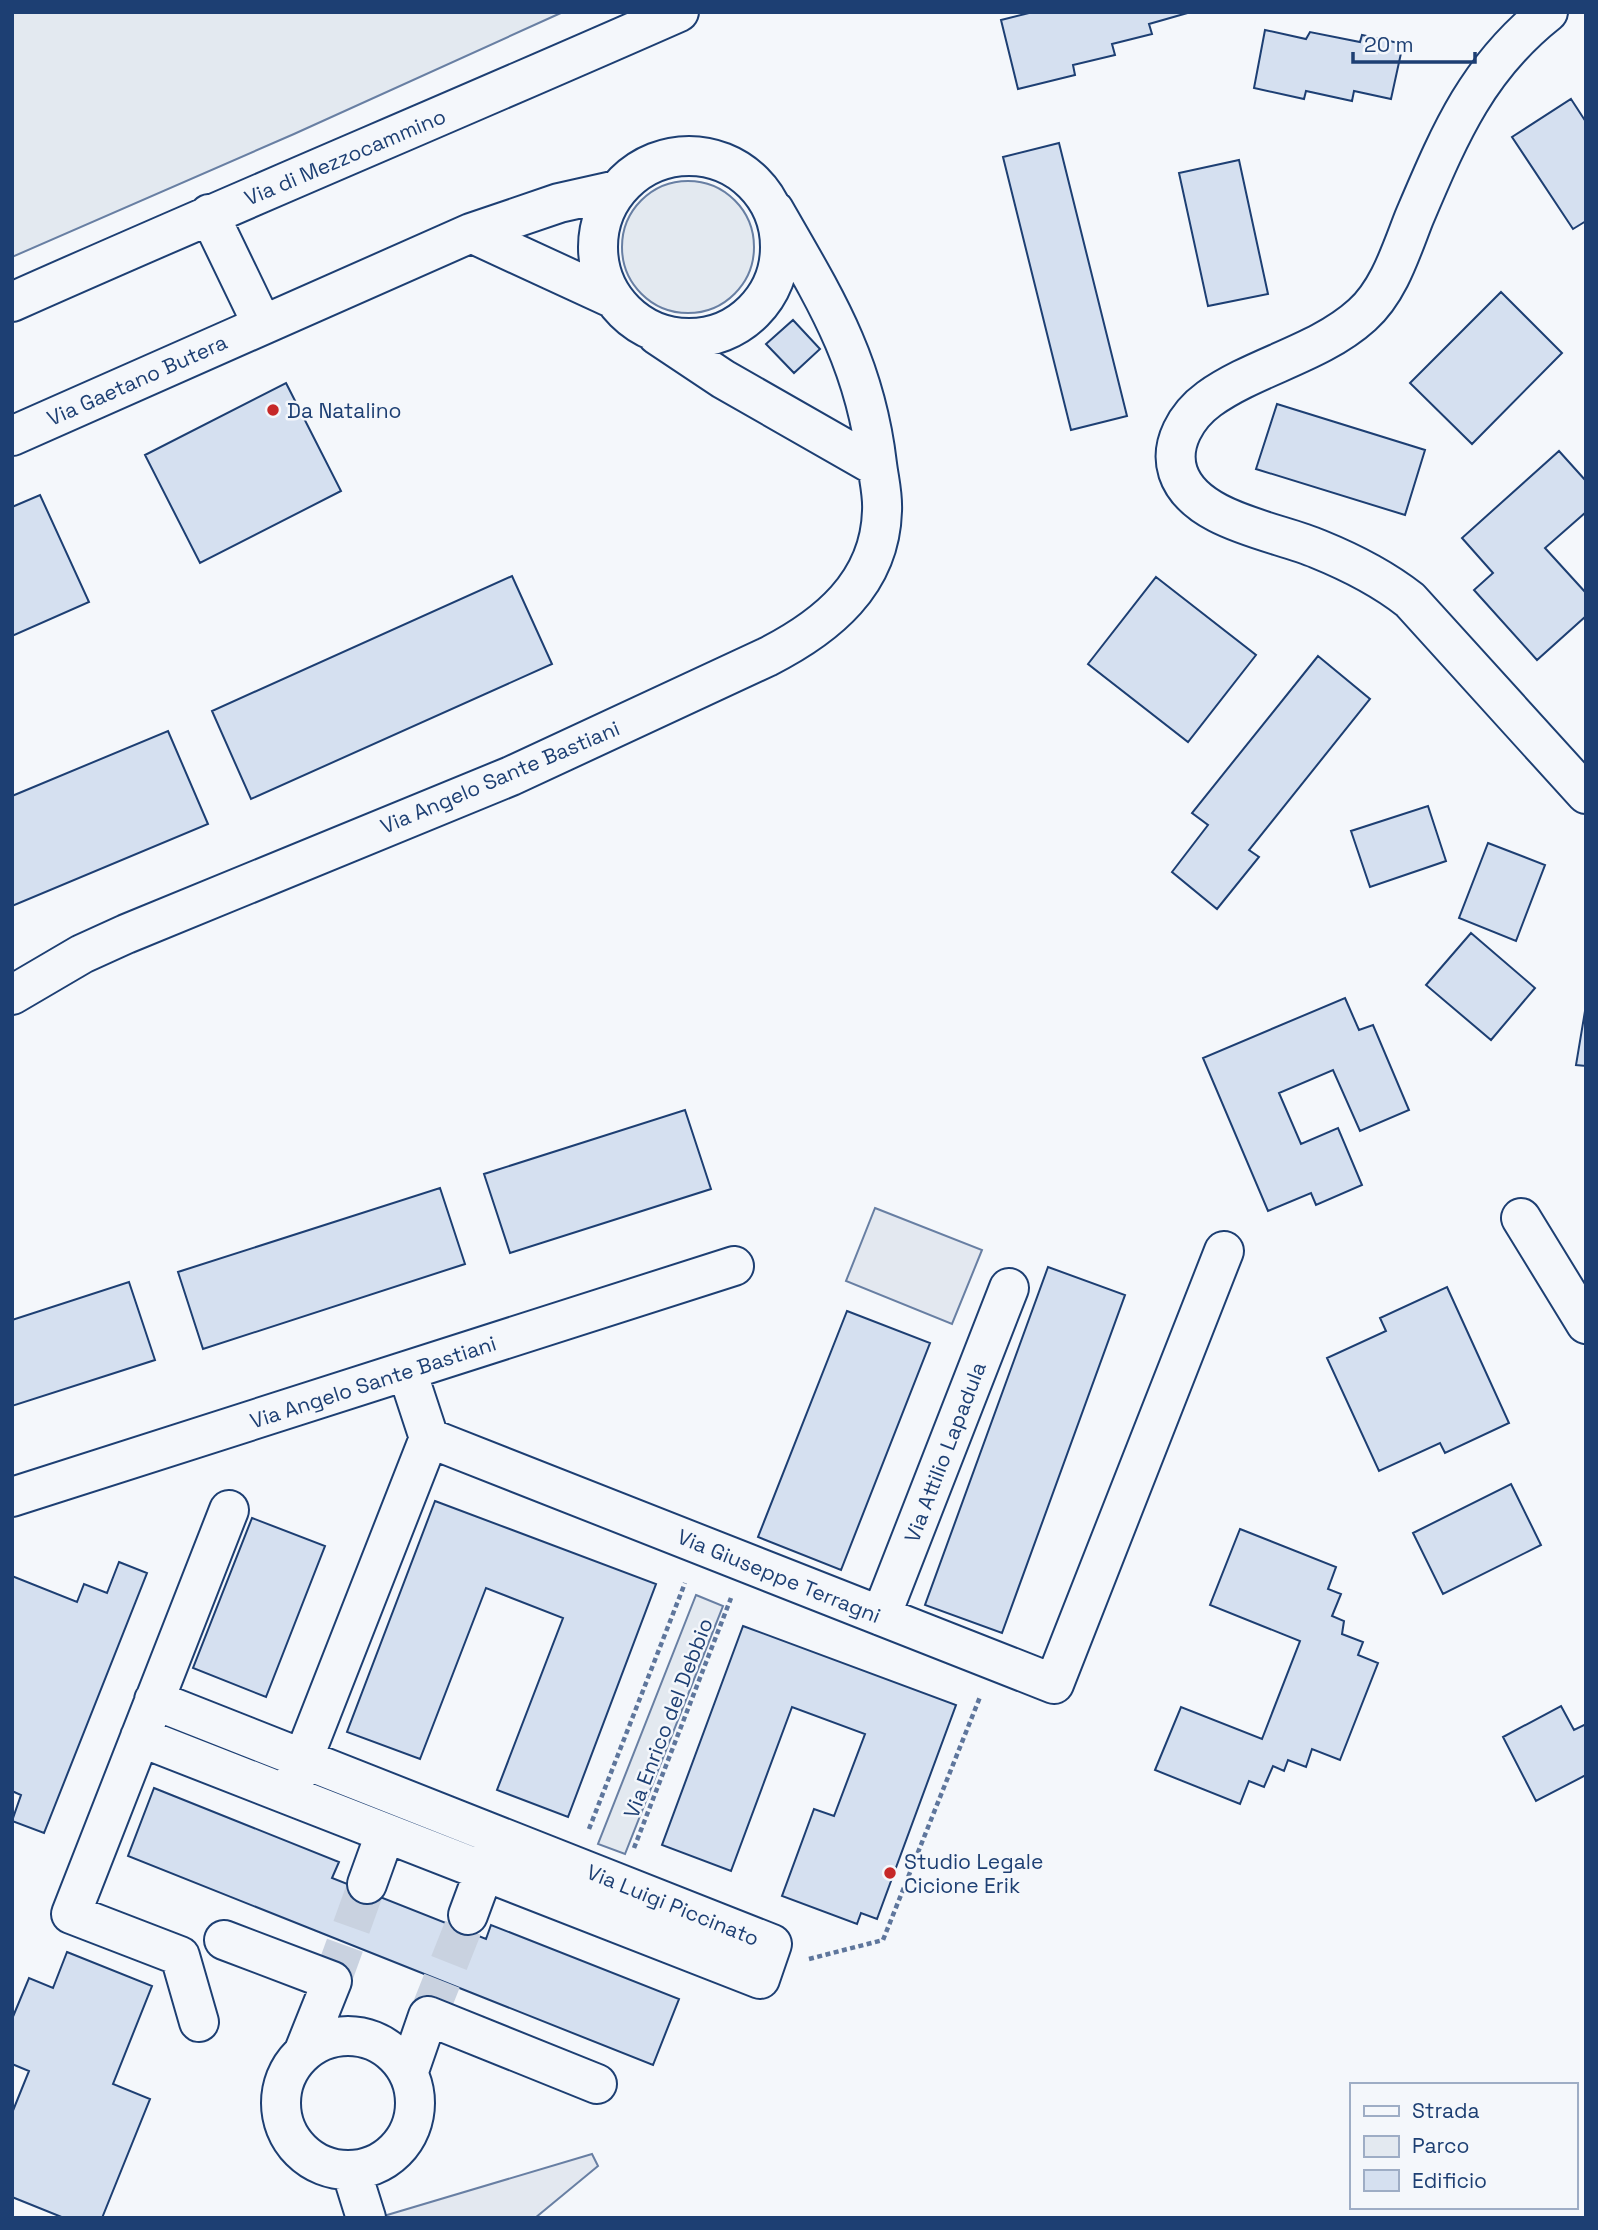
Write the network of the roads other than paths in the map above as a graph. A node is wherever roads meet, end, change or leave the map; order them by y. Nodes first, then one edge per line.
1 (679, 12) edge
2 (1548, 12) edge
3 (617, 190) junction
4 (774, 210) junction
5 (209, 214) junction
6 (471, 233) junction
7 (614, 299) junction
8 (12, 302) edge
9 (262, 324) junction
10 (642, 325) junction
11 (12, 436) edge
12 (877, 467) junction
13 (1586, 794) edge
14 (12, 995) edge
15 (1521, 1217) dead end
16 (1224, 1251) dead end
17 (734, 1266) dead end
18 (1010, 1288) dead end
19 (1586, 1324) edge
20 (407, 1371) junction
21 (429, 1438) junction
22 (12, 1497) edge
23 (229, 1510) dead end
24 (881, 1616) junction
25 (155, 1700) junction
26 (140, 1737) junction
27 (303, 1757) junction
28 (289, 1795) junction
29 (385, 1834) junction
30 (498, 1835) junction
31 (485, 1872) junction
32 (367, 1884) tunnel mouth
33 (620, 1884) junction
34 (468, 1915) tunnel mouth
35 (606, 1920) junction
36 (224, 1940) dead end
37 (199, 2022) dead end
38 (304, 2051) junction
39 (409, 2071) junction
40 (597, 2084) dead end
41 (351, 2170) junction
42 (366, 2218) edge

1 - 5 street, Via di Mezzocammino
2 - 13 street
3 - 4 street
3 - 6 street, Via Gaetano Butera
3 - 7 street
4 - 10 street
4 - 12 street, Via Angelo Sante Bastiani
5 - 8 street, Via di Mezzocammino
5 - 9 street
6 - 7 street
6 - 9 street, Via Gaetano Butera
7 - 10 street
9 - 11 street, Via Gaetano Butera
10 - 12 street
12 - 14 street, Via Angelo Sante Bastiani
15 - 19 street
16 - 24 street, Via Giuseppe Terragni
17 - 20 street, Via Angelo Sante Bastiani
18 - 24 street, Via Attilio Lapadula
20 - 21 street
20 - 22 street, Via Angelo Sante Bastiani
21 - 24 street, Via Giuseppe Terragni
21 - 27 street
23 - 25 street
25 - 26 street
25 - 27 street, Via Luigi Piccinato
26 - 28 street, Via Luigi Piccinato
26 - 37 street
27 - 28 street
27 - 30 street, Via Luigi Piccinato
28 - 29 street, Via Luigi Piccinato
29 - 31 street, Via Luigi Piccinato
29 - 32 street
30 - 31 street
30 - 33 street, Via Luigi Piccinato
31 - 34 street
31 - 35 street, Via Luigi Piccinato
33 - 35 street
33 - 35 street, Via Luigi Piccinato
36 - 38 street
38 - 39 street
38 - 41 street
39 - 40 street
39 - 41 street
41 - 42 street

